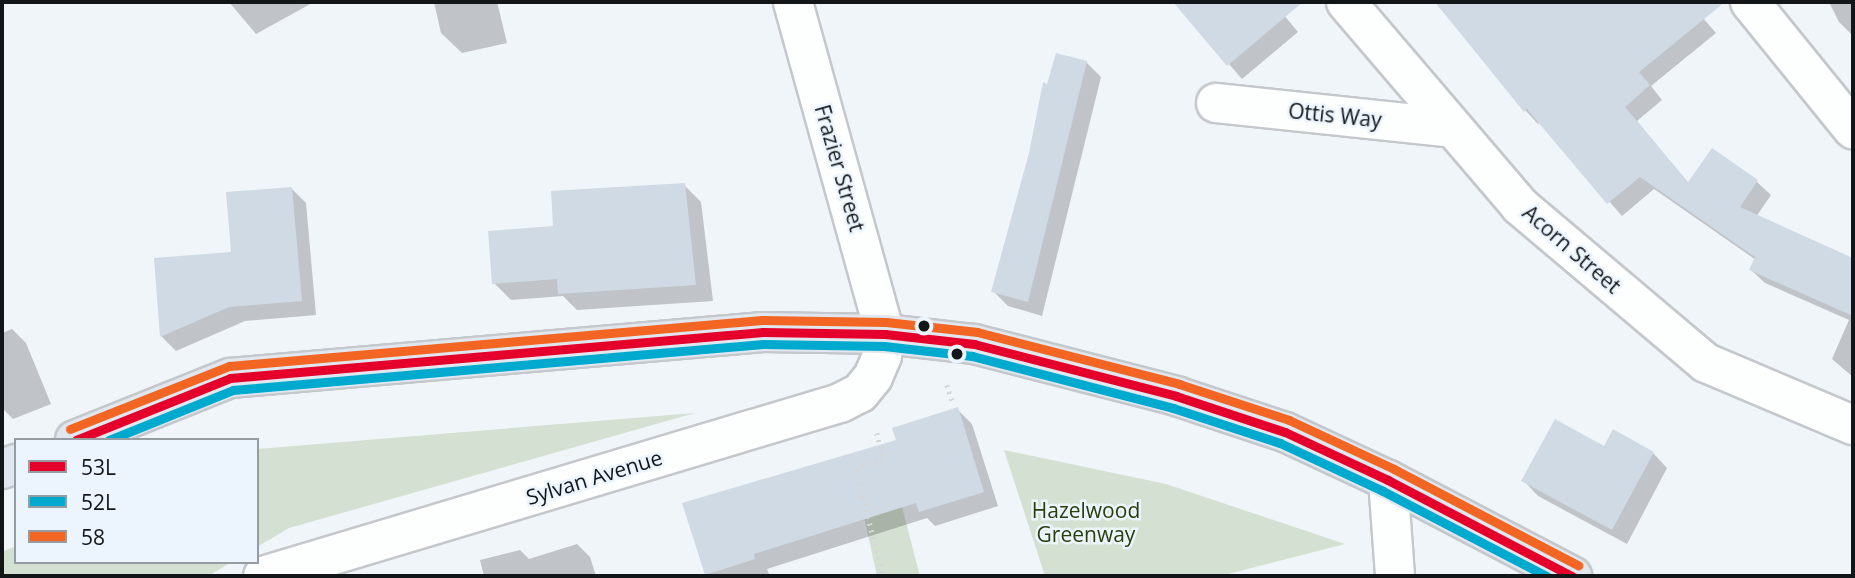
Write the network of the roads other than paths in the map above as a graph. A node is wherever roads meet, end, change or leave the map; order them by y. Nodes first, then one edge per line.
1 (793, 2) edge
2 (1346, 2) edge
3 (1750, 2) edge
4 (1216, 103) dead end
5 (1453, 128) junction
6 (1853, 129) edge
7 (885, 334) junction
8 (1853, 425) edge
9 (80, 438) edge
10 (1388, 480) junction
11 (264, 576) edge
12 (1395, 576) edge
13 (1572, 576) edge

1 - 7 street, Frazier Street
2 - 5 street, Acorn Street
3 - 6 street
4 - 5 street, Ottis Way
5 - 8 street, Acorn Street
7 - 9 main road
7 - 10 main road
7 - 11 street, Sylvan Avenue
10 - 12 street
10 - 13 main road

